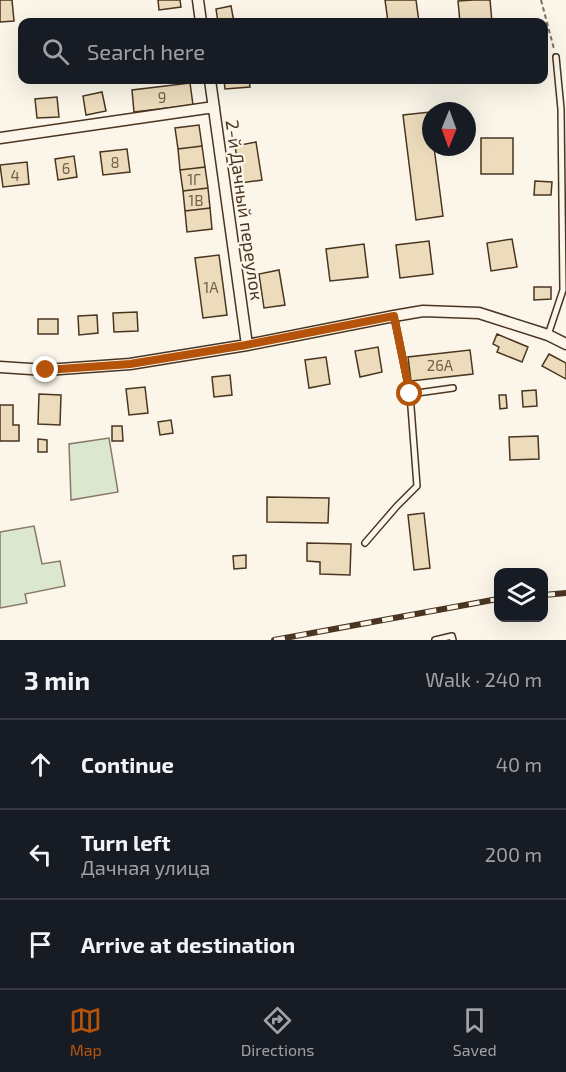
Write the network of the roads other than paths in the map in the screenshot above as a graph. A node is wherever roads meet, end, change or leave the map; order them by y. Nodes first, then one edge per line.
1 (198, 0) edge
2 (200, 18) edge
3 (556, 57) road end
4 (211, 84) edge
5 (214, 107) junction
6 (0, 138) edge
7 (394, 316) junction
8 (548, 335) junction
9 (566, 344) edge
10 (246, 345) junction
11 (0, 367) edge
12 (453, 388) dead end
13 (410, 394) junction
14 (365, 543) dead end
15 (435, 640) edge
16 (453, 640) edge

1 - 2 street
3 - 8 lane
4 - 5 street, 2-й Дачный переулок
5 - 6 street
5 - 10 street, 2-й Дачный переулок
7 - 8 street
7 - 10 street
7 - 13 lane
8 - 9 street
10 - 11 street
12 - 13 lane
13 - 14 lane
15 - 16 lane

